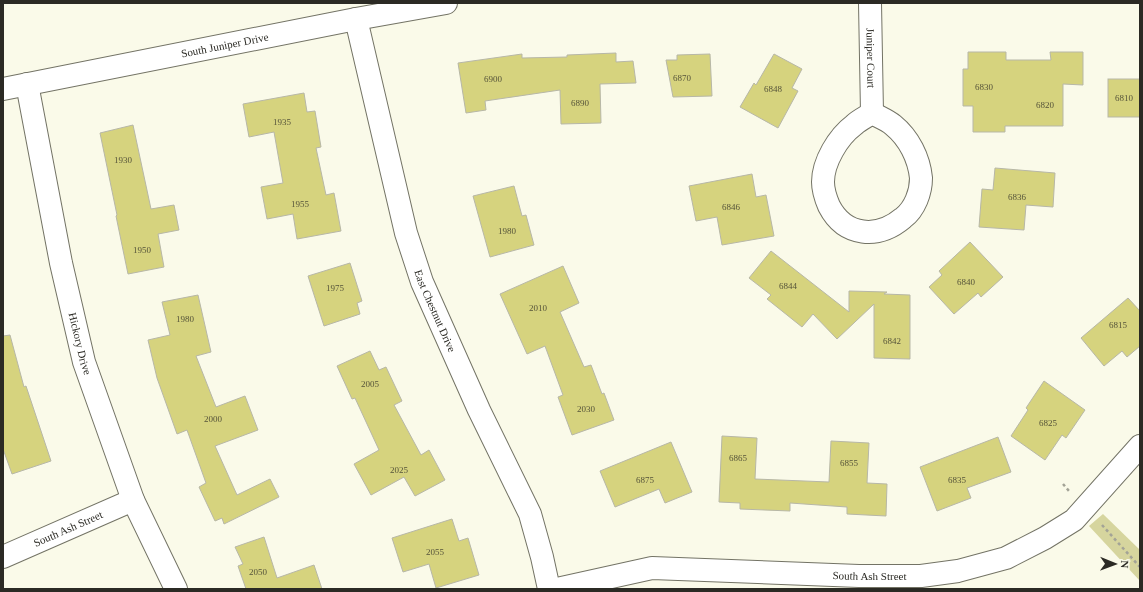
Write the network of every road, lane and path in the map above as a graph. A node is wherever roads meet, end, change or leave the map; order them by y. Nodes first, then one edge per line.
1 (446, 3) edge
2 (870, 3) edge
3 (356, 19) junction
4 (27, 84) junction
5 (3, 89) edge
6 (872, 113) junction
7 (1140, 446) edge
8 (133, 500) junction
9 (3, 557) edge
10 (176, 589) edge
11 (550, 589) edge
12 (557, 589) edge

1 - 3 street, South Juniper Drive
2 - 6 street, Juniper Court
3 - 4 street, South Juniper Drive
3 - 11 street, East Chestnut Drive
4 - 5 street, South Juniper Drive
4 - 8 street, Hickory Drive
6 - 6 street
7 - 12 street, South Ash Street
8 - 9 street, South Ash Street
8 - 10 street, Hickory Drive

